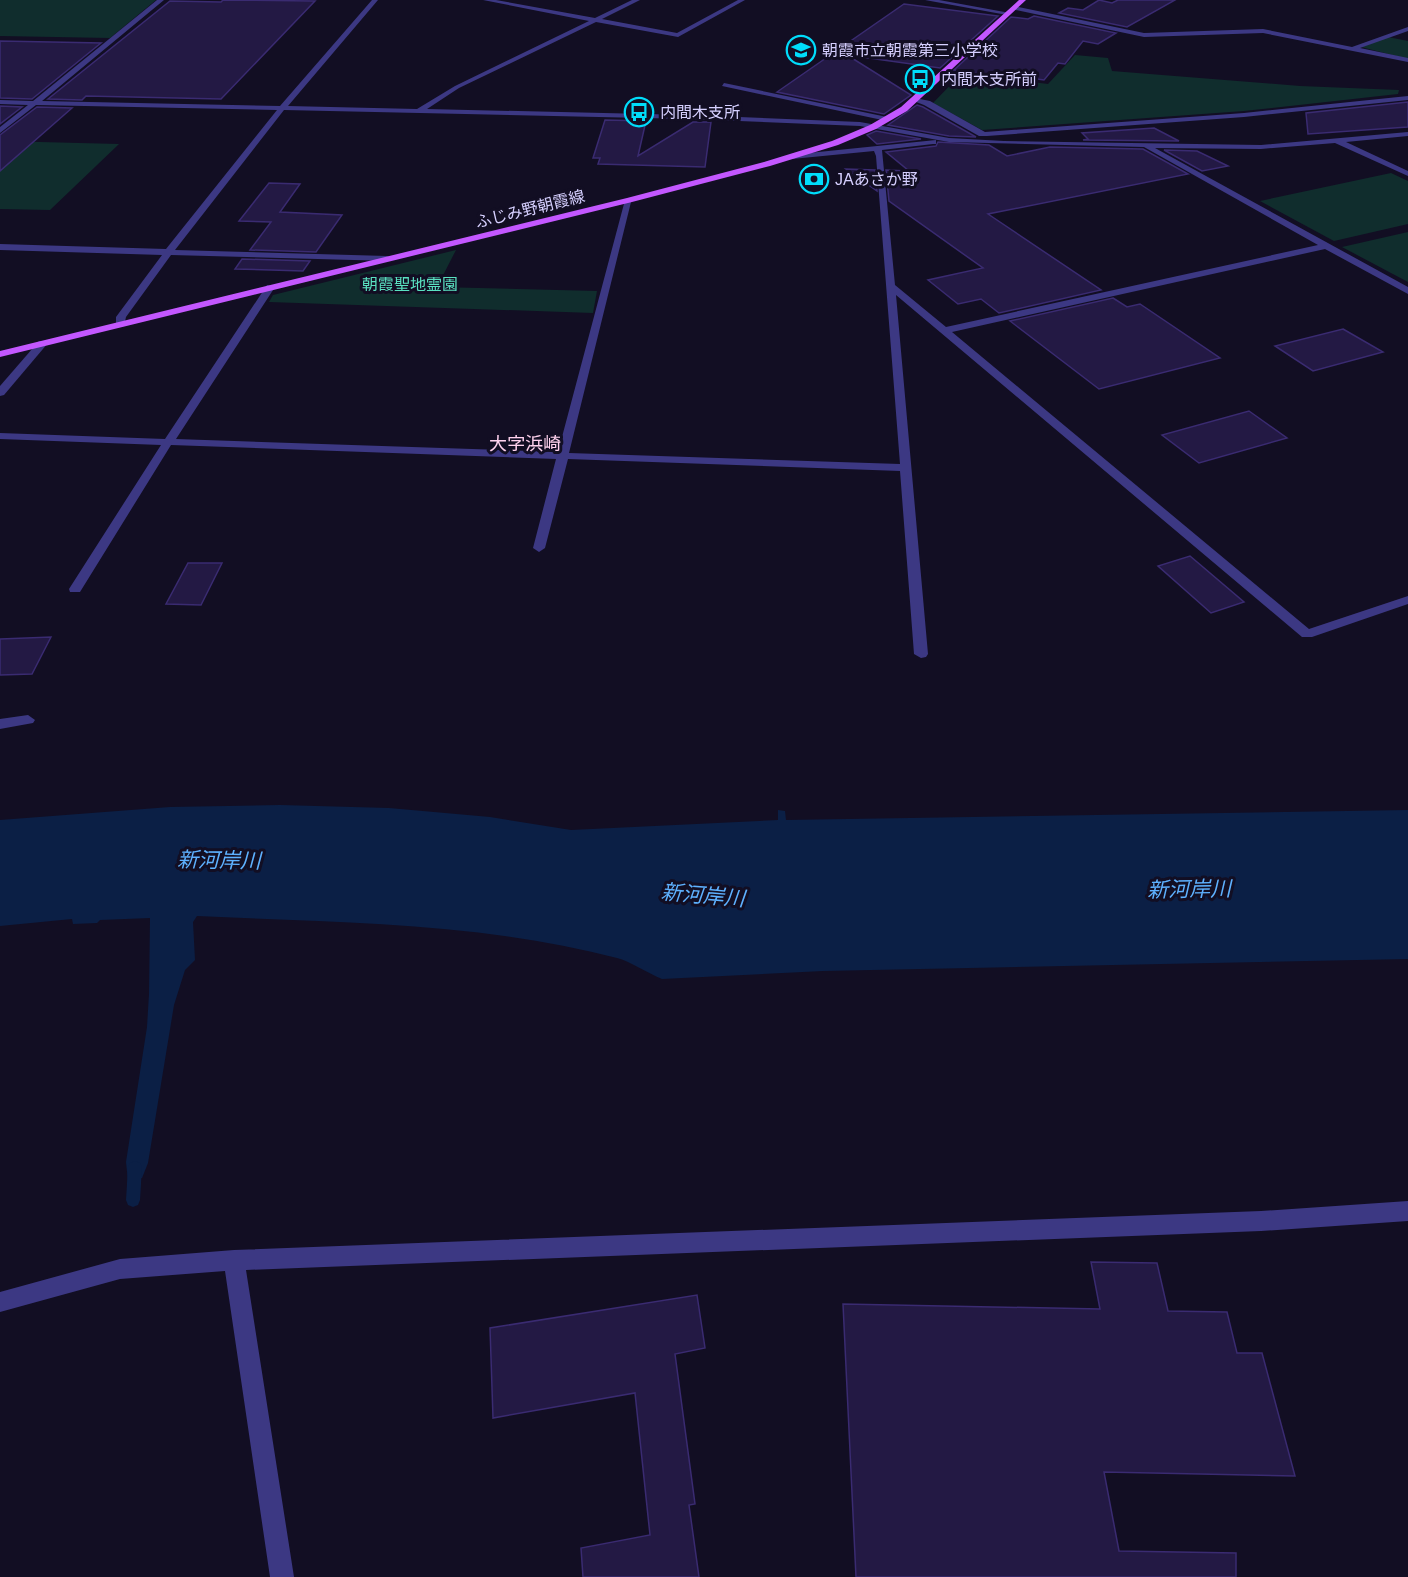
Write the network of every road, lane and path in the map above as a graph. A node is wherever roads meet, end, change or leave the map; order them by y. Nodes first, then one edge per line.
1 (161, 0) edge
2 (375, 0) edge
3 (486, 0) edge
4 (637, 0) edge
5 (742, 0) edge
6 (928, 0) edge
7 (1023, 0) edge
8 (1010, 10) junction
9 (597, 20) junction
10 (1408, 28) edge
11 (1352, 49) junction
12 (1408, 60) edge
13 (724, 85) dead end
14 (1408, 98) edge
15 (915, 100) junction
16 (0, 102) edge
17 (34, 102) junction
18 (284, 109) junction
19 (419, 111) junction
20 (887, 119) junction
21 (1108, 125) junction
22 (873, 127) junction
23 (0, 131) edge
24 (982, 134) junction
25 (1408, 135) edge
26 (949, 140) junction
27 (1338, 141) junction
28 (1144, 145) junction
29 (877, 148) junction
30 (792, 157) junction
31 (1408, 174) edge
32 (629, 200) junction
33 (1326, 246) junction
34 (0, 247) edge
35 (168, 251) junction
36 (387, 259) junction
37 (891, 286) junction
38 (270, 287) junction
39 (1408, 291) edge
40 (121, 324) junction
41 (942, 331) junction
42 (43, 343) junction
43 (0, 354) edge
44 (0, 393) edge
45 (0, 436) edge
46 (168, 442) junction
47 (562, 455) junction
48 (905, 468) junction
49 (538, 548) dead end
50 (75, 589) dead end
51 (1408, 600) edge
52 (921, 654) dead end
53 (28, 720) dead end
54 (0, 724) edge
55 (1408, 1211) edge
56 (234, 1260) junction
57 (0, 1302) edge
58 (282, 1577) edge

1 - 17 street
2 - 18 street
3 - 9 street
4 - 9 street
5 - 9 street
6 - 8 street
7 - 8 main road, ふじみ野朝霞線
8 - 11 street
8 - 15 main road, ふじみ野朝霞線
9 - 19 street
10 - 11 street
11 - 12 street
13 - 20 street
14 - 21 street
15 - 20 main road, ふじみ野朝霞線
15 - 24 street
16 - 17 street
17 - 18 street
17 - 23 street
18 - 19 street
18 - 35 street
19 - 22 street
20 - 22 main road, ふじみ野朝霞線
21 - 24 street
21 - 28 street
22 - 26 street
22 - 30 main road, ふじみ野朝霞線
24 - 26 street
25 - 27 street
26 - 28 street
26 - 29 street
27 - 28 street
27 - 31 street
28 - 33 street
29 - 30 street
29 - 37 street
30 - 32 main road, ふじみ野朝霞線
32 - 36 main road, ふじみ野朝霞線
32 - 47 street
33 - 39 street
33 - 41 street
34 - 35 street
35 - 36 street
35 - 40 street
36 - 38 main road, ふじみ野朝霞線
37 - 41 street
37 - 48 street
38 - 40 main road, ふじみ野朝霞線
38 - 46 street
40 - 42 main road, ふじみ野朝霞線
41 - 51 street
42 - 43 main road, ふじみ野朝霞線
42 - 44 street
45 - 46 street
46 - 47 street
46 - 50 street
47 - 48 street
47 - 49 street
48 - 52 street
53 - 54 street
55 - 56 street
56 - 57 street
56 - 58 street

